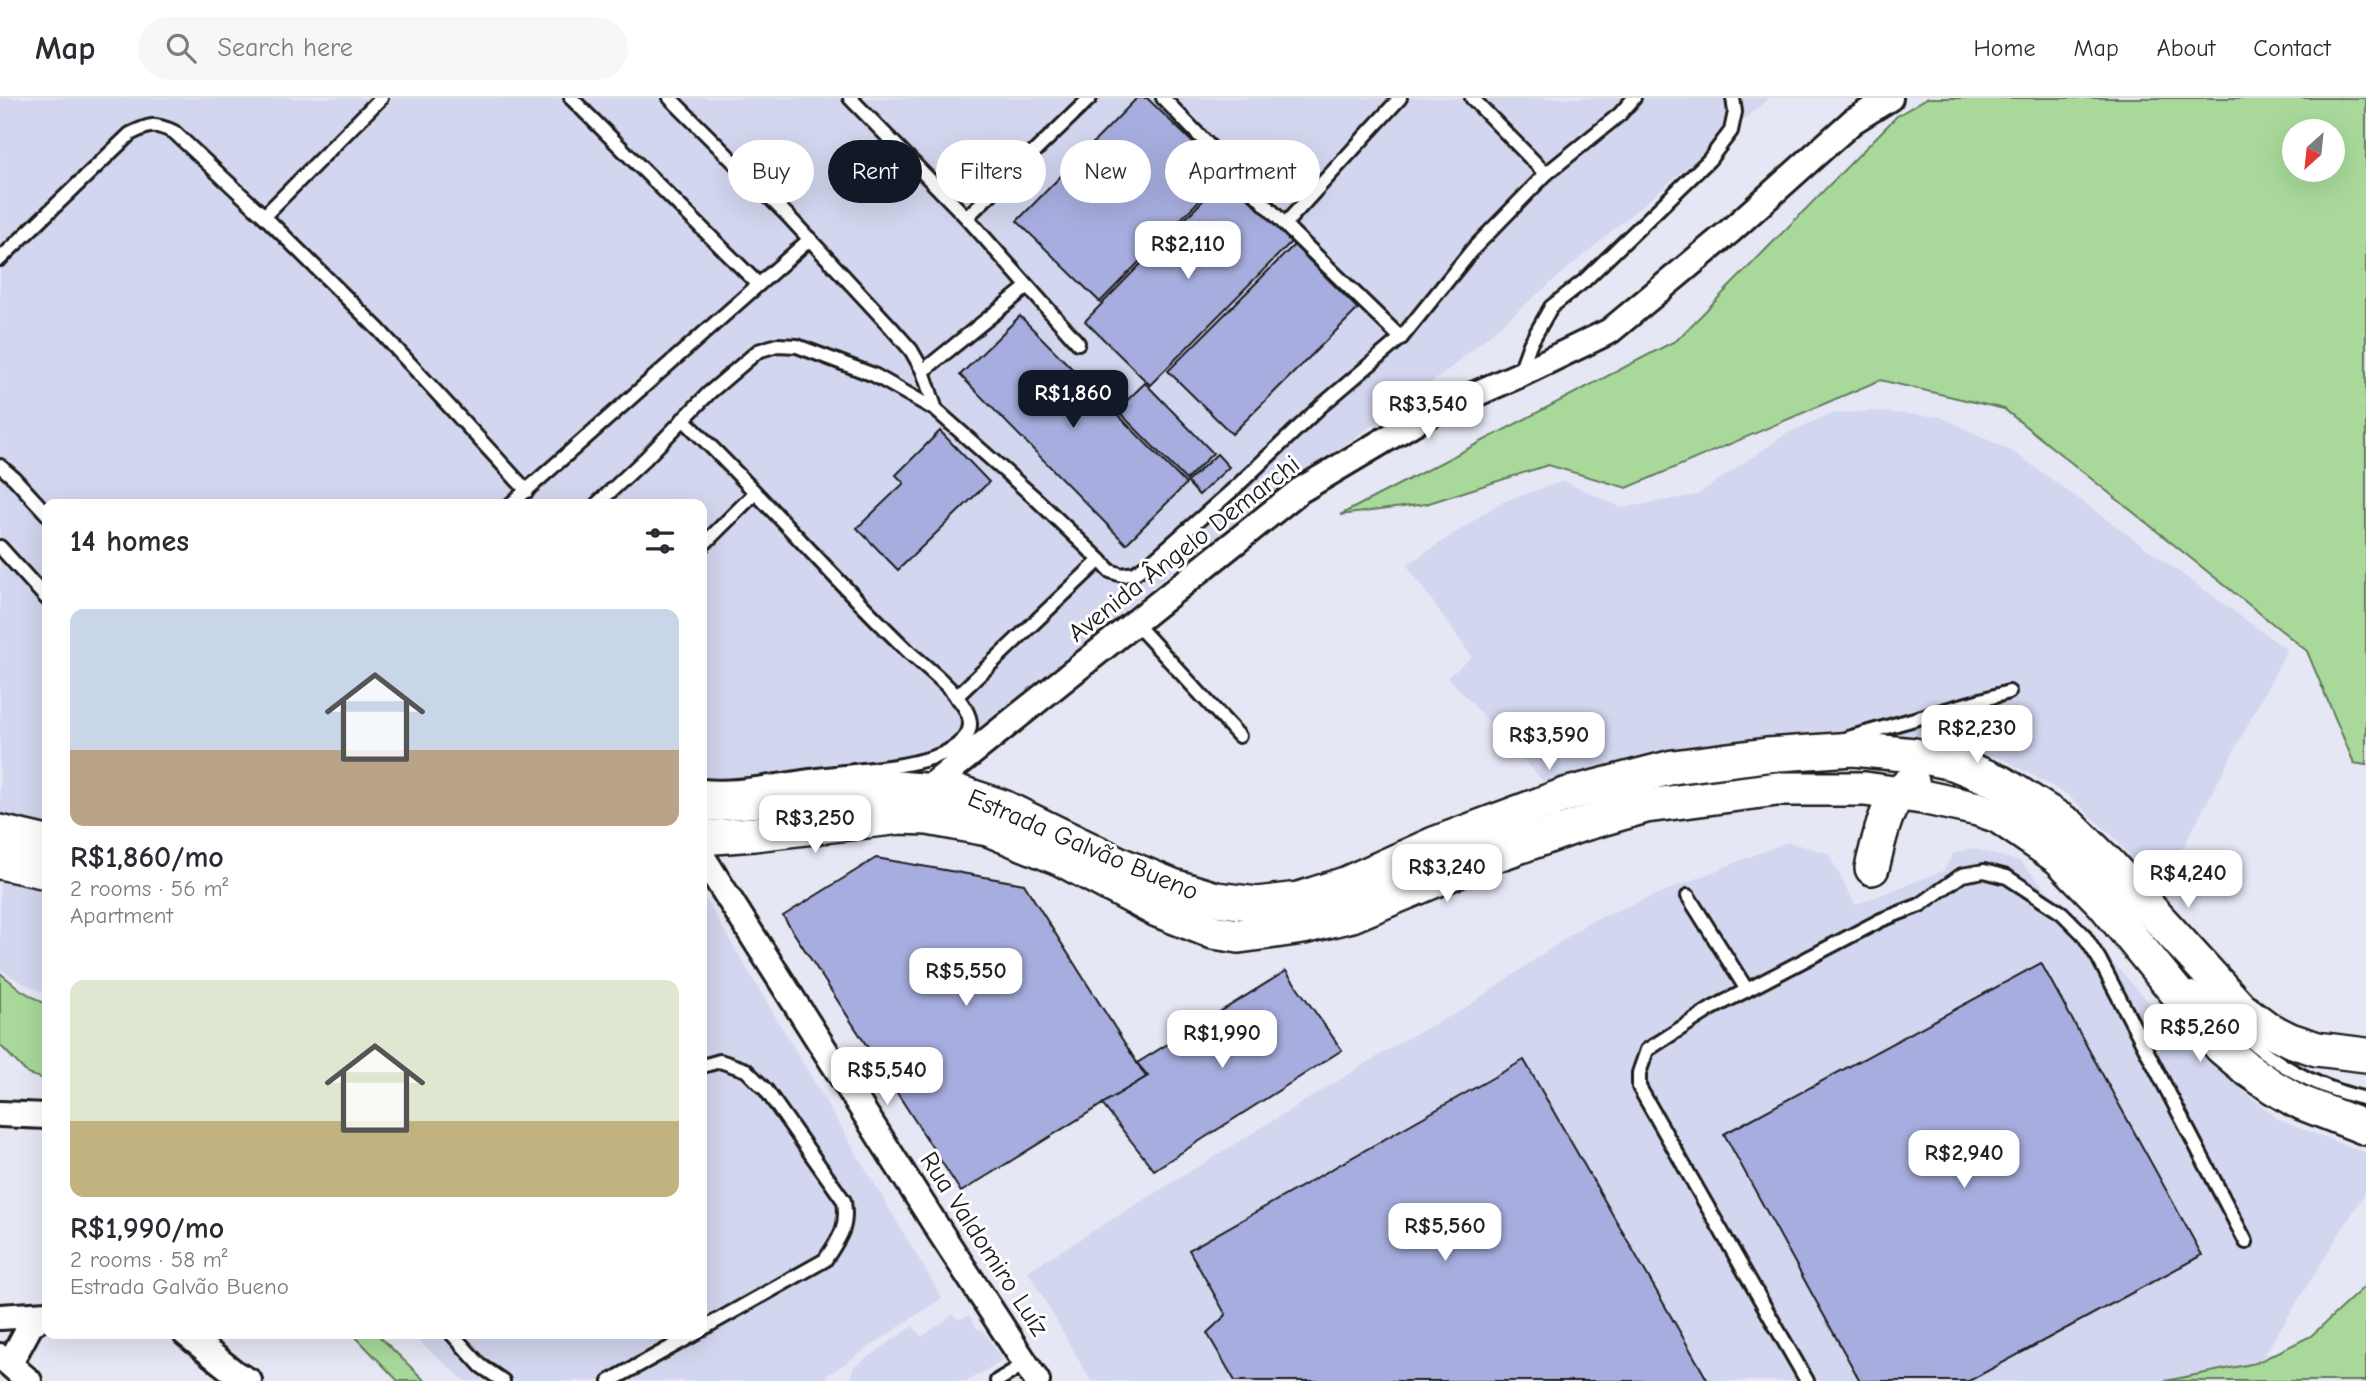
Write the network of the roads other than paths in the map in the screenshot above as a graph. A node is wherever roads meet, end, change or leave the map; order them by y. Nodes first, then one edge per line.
1 (381, 98) edge
2 (571, 98) edge
3 (670, 98) edge
4 (850, 98) edge
5 (1090, 98) edge
6 (1163, 98) edge
7 (1400, 98) edge
8 (1472, 98) edge
9 (1634, 98) edge
10 (1733, 98) edge
11 (1890, 98) edge
12 (1546, 174) junction
13 (264, 216) junction
14 (968, 219) junction
15 (1285, 224) junction
16 (810, 239) junction
17 (0, 259) edge
18 (758, 284) junction
19 (1027, 287) junction
20 (1401, 338) junction
21 (1078, 343) dead end
22 (923, 371) junction
23 (1519, 375) junction
24 (936, 410) junction
25 (683, 419) junction
26 (0, 466) edge
27 (527, 491) junction
28 (755, 493) junction
29 (517, 499) edge
30 (602, 499) edge
31 (42, 509) edge
32 (707, 541) edge
33 (0, 547) edge
34 (1100, 560) junction
35 (42, 593) edge
36 (1135, 622) junction
37 (2009, 692) dead end
38 (956, 697) junction
39 (1239, 736) dead end
40 (1807, 752) junction
41 (707, 786) edge
42 (1898, 794) junction
43 (928, 804) junction
44 (707, 806) edge
45 (0, 832) edge
46 (707, 838) edge
47 (42, 842) edge
48 (0, 862) edge
49 (707, 864) edge
50 (1872, 868) dead end
51 (42, 871) edge
52 (1688, 896) dead end
53 (2119, 898) junction
54 (1746, 990) junction
55 (2242, 1037) junction
56 (2366, 1055) edge
57 (707, 1065) edge
58 (2366, 1099) edge
59 (0, 1114) edge
60 (42, 1116) edge
61 (2366, 1128) edge
62 (2246, 1242) dead end
63 (42, 1314) edge
64 (42, 1316) edge
65 (0, 1318) edge
66 (707, 1326) edge
67 (192, 1339) edge
68 (457, 1339) edge
69 (686, 1339) edge
70 (5, 1359) edge
71 (1031, 1372) edge
72 (29, 1381) edge
73 (249, 1381) edge
74 (503, 1381) edge
75 (610, 1381) edge
76 (997, 1381) edge
77 (1807, 1381) edge

1 - 13 lane
2 - 18 lane
3 - 16 lane
4 - 14 lane
5 - 14 lane
6 - 15 lane
7 - 15 lane
8 - 12 lane
9 - 12 lane
10 - 23 lane
11 - 23 street, Avenida Ângelo Demarchi
12 - 20 lane
13 - 17 lane
13 - 27 lane
14 - 19 lane
15 - 20 lane
16 - 18 lane
16 - 22 lane
18 - 27 lane
19 - 21 lane
19 - 22 lane
20 - 34 lane
22 - 24 lane
23 - 36 street, Avenida Ângelo Demarchi
24 - 25 lane
24 - 34 lane
25 - 28 lane
25 - 30 lane
26 - 31 lane
27 - 29 lane
28 - 32 lane
28 - 38 lane
33 - 35 lane
34 - 38 lane
36 - 39 lane
36 - 43 street, Avenida Ângelo Demarchi
37 - 40 lane
38 - 41 lane
40 - 43 main road, Estrada Galvão Bueno
40 - 53 main road, Estrada Galvão Bueno
42 - 43 main road, Estrada Galvão Bueno
42 - 50 main road
42 - 53 main road, Estrada Galvão Bueno
43 - 44 main road
43 - 46 main road
45 - 47 main road
48 - 51 main road
49 - 71 street, Rua Valdomiro Luíz
52 - 54 lane
53 - 55 lane
53 - 55 lane
53 - 56 main road, Estrada Galvão Bueno
53 - 61 main road, Estrada Galvão Bueno
54 - 62 lane
54 - 77 lane
55 - 58 lane
57 - 66 lane
59 - 60 street
63 - 65 street
64 - 70 street
67 - 73 street
68 - 74 lane
69 - 75 lane
70 - 72 street
71 - 76 lane

